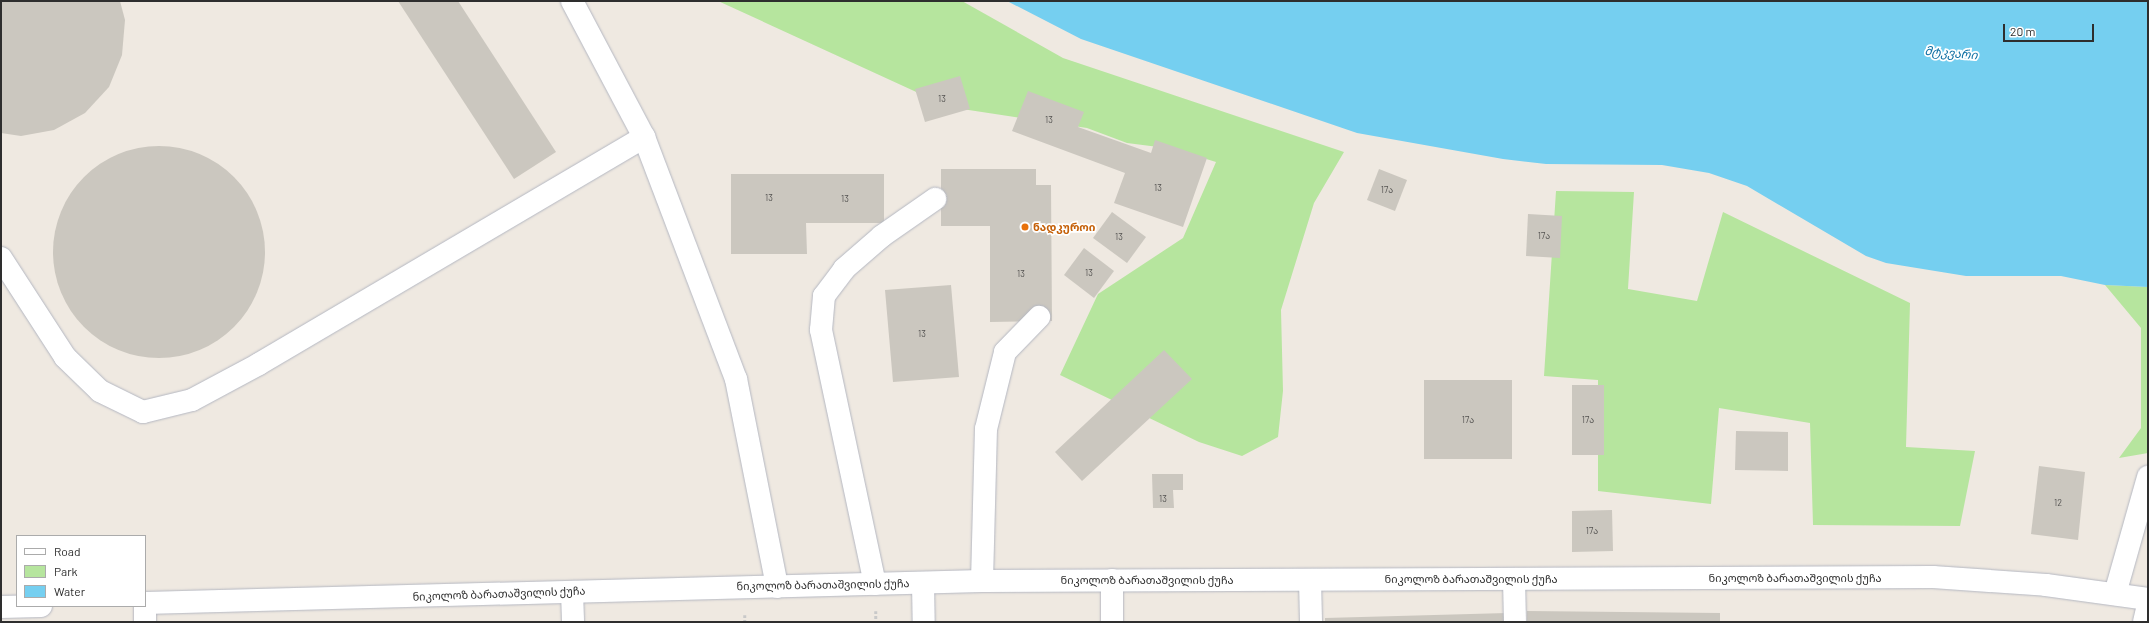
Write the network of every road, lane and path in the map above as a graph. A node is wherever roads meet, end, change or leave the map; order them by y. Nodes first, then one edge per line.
1 (572, 1) edge
2 (644, 137) junction
3 (935, 199) dead end
4 (1, 258) edge
5 (1039, 317) dead end
6 (2148, 477) edge
7 (1514, 579) junction
8 (1112, 580) junction
9 (1310, 580) junction
10 (982, 581) junction
11 (923, 583) junction
12 (876, 584) junction
13 (777, 587) junction
14 (572, 592) junction
15 (2115, 594) junction
16 (2148, 599) edge
17 (146, 603) edge
18 (2148, 604) edge
19 (1, 607) edge
20 (16, 607) edge
21 (145, 607) edge
22 (145, 622) edge
23 (573, 622) edge
24 (924, 622) edge
25 (1112, 622) edge
26 (1311, 622) edge
27 (1515, 622) edge
28 (2144, 622) edge

1 - 2 street
2 - 4 street
2 - 13 street
3 - 12 street
5 - 10 street
6 - 15 street
7 - 9 street, ნიკოლოზ ბარათაშვილის ქუჩა
7 - 15 street, ნიკოლოზ ბარათაშვილის ქუჩა
7 - 27 street
8 - 9 street, ნიკოლოზ ბარათაშვილის ქუჩა
8 - 10 street, ნიკოლოზ ბარათაშვილის ქუჩა
8 - 25 street
9 - 26 street
10 - 11 street, ნიკოლოზ ბარათაშვილის ქუჩა
11 - 12 street, ნიკოლოზ ბარათაშვილის ქუჩა
11 - 24 street
12 - 13 street, ნიკოლოზ ბარათაშვილის ქუჩა
13 - 14 street, ნიკოლოზ ბარათაშვილის ქუჩა
14 - 17 street, ნიკოლოზ ბარათაშვილის ქუჩა
14 - 23 street
15 - 16 street, ნიკოლოზ ბარათაშვილის ქუჩა
18 - 28 street
19 - 20 street
21 - 22 street

